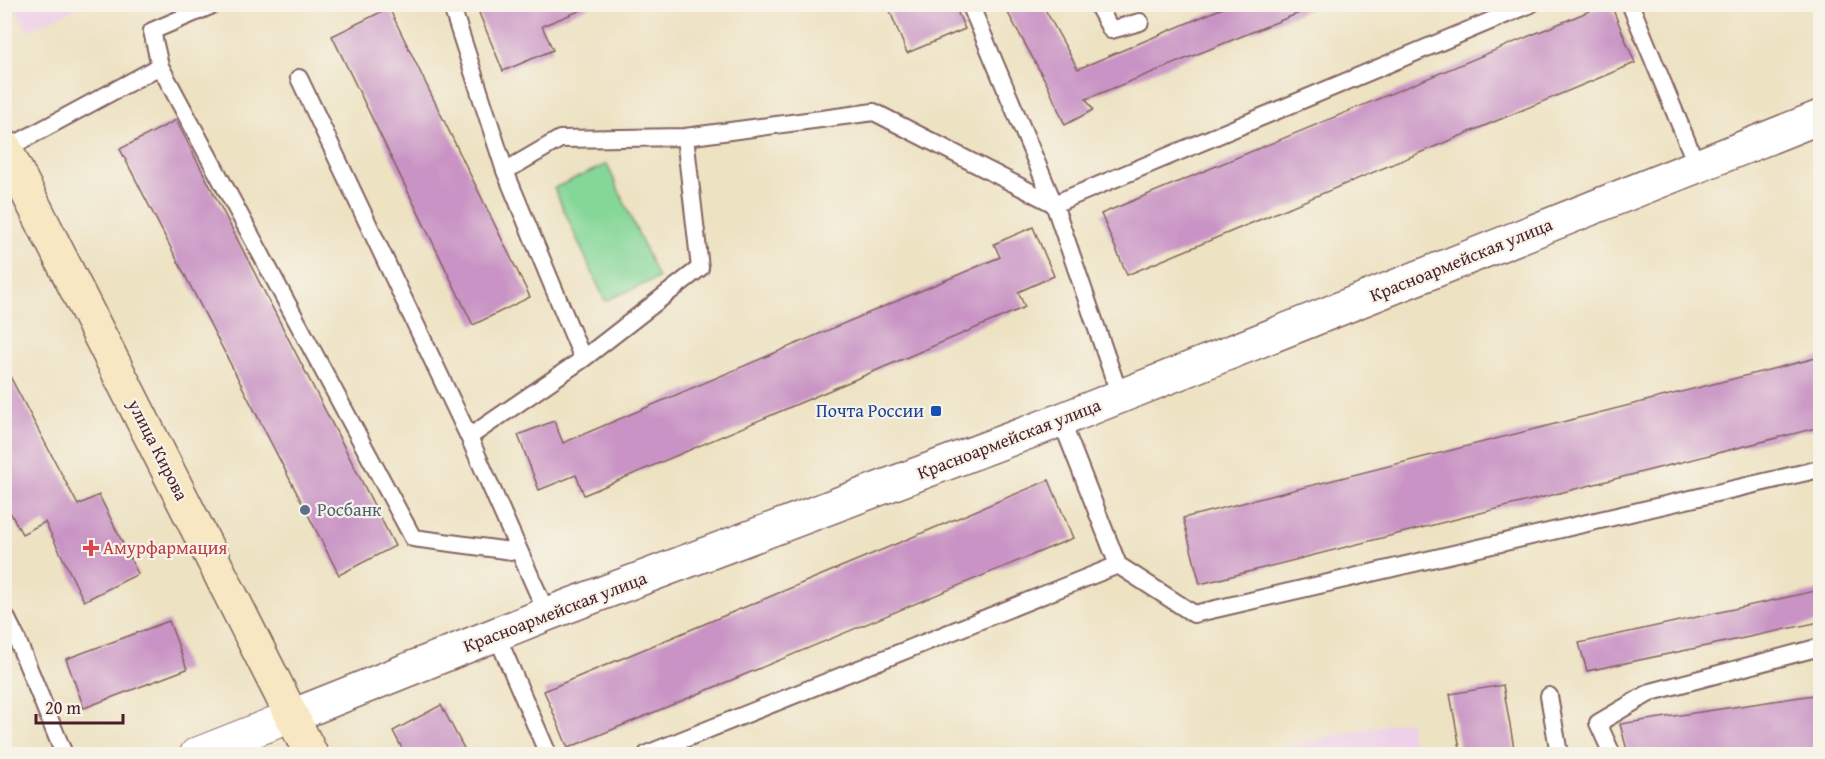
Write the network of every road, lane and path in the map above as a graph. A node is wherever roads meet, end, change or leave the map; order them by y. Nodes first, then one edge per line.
1 (215, 4) edge
2 (451, 4) edge
3 (970, 4) edge
4 (1097, 4) edge
5 (1531, 4) edge
6 (1631, 5) edge
7 (1140, 22) dead end
8 (160, 66) junction
9 (299, 78) dead end
10 (1821, 117) edge
11 (685, 137) junction
12 (5, 147) edge
13 (1697, 166) junction
14 (505, 171) junction
15 (1054, 204) junction
16 (584, 359) junction
17 (1120, 396) junction
18 (1061, 420) junction
19 (469, 436) junction
20 (1821, 469) edge
21 (519, 552) junction
22 (1118, 565) junction
23 (4, 613) edge
24 (547, 614) junction
25 (496, 634) junction
26 (1821, 647) edge
27 (1549, 696) dead end
28 (292, 716) junction
29 (64, 754) edge
30 (196, 754) edge
31 (311, 754) edge
32 (548, 754) edge
33 (647, 754) edge
34 (1559, 754) edge
35 (1612, 754) edge

1 - 8 lane
2 - 14 lane
3 - 15 lane
4 - 7 lane
5 - 15 lane
6 - 13 lane
8 - 12 lane
8 - 21 lane
9 - 19 lane
10 - 13 street, Красноармейская улица
11 - 14 lane
11 - 15 lane
11 - 16 lane
12 - 28 main road, улица Кирова
13 - 17 street, Красноармейская улица
14 - 16 lane
15 - 17 lane
16 - 19 lane
17 - 18 street, Красноармейская улица
18 - 22 lane
18 - 24 street, Красноармейская улица
19 - 21 lane
20 - 22 lane
21 - 24 lane
22 - 33 lane
23 - 29 lane
24 - 25 street, Красноармейская улица
25 - 28 street, Красноармейская улица
25 - 32 lane
26 - 35 lane
27 - 34 lane
28 - 30 street, Красноармейская улица
28 - 31 main road, улица Кирова

